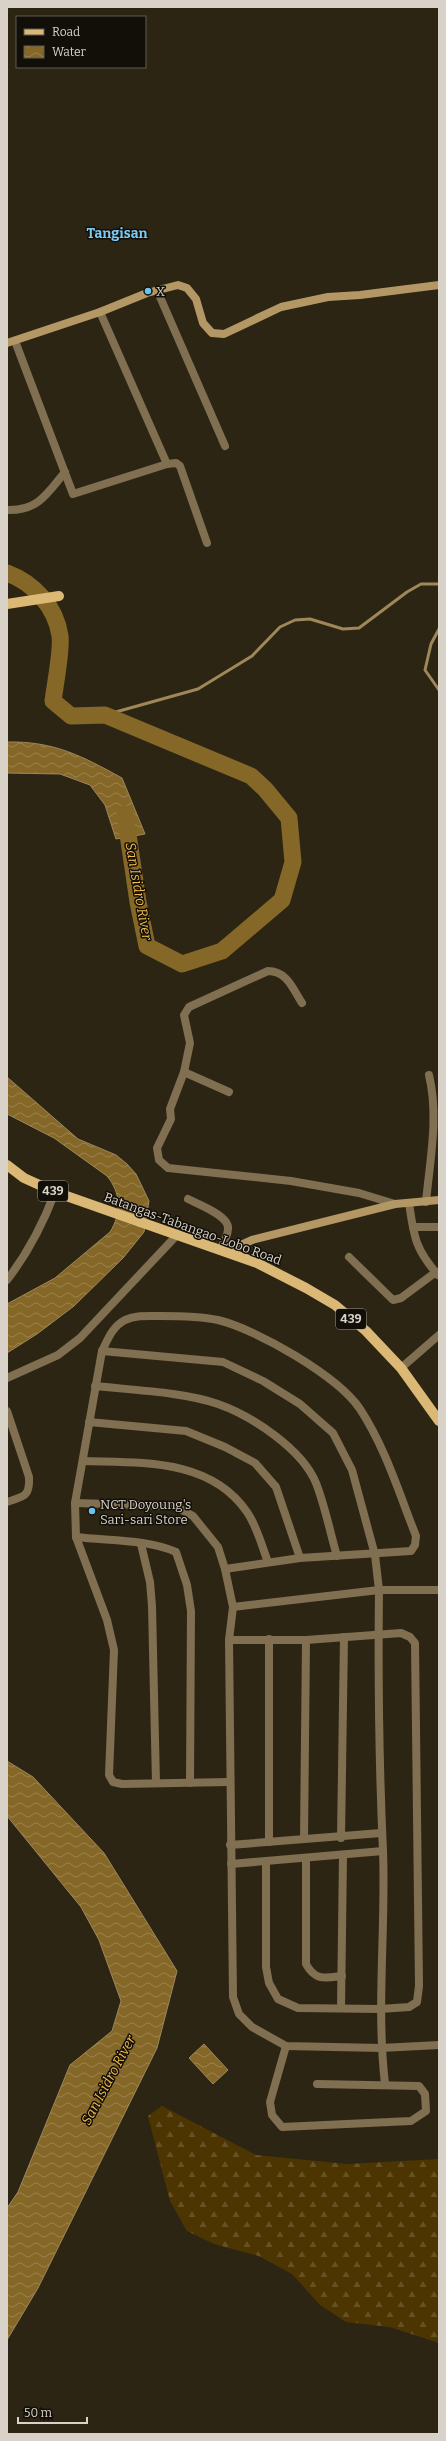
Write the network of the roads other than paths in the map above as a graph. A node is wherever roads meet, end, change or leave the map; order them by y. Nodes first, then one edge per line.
1 (439, 285) edge
2 (157, 290) junction
3 (100, 312) junction
4 (11, 342) edge
5 (225, 446) dead end
6 (167, 464) junction
7 (65, 472) junction
8 (7, 510) edge
9 (207, 543) dead end
10 (59, 596) dead end
11 (7, 604) edge
12 (302, 1003) dead end
13 (184, 1072) junction
14 (429, 1075) dead end
15 (229, 1092) dead end
16 (7, 1166) edge
17 (55, 1192) junction
18 (188, 1200) dead end
19 (439, 1200) edge
20 (426, 1202) junction
21 (409, 1203) junction
22 (395, 1204) junction
23 (413, 1227) junction
24 (439, 1227) edge
25 (178, 1235) junction
26 (220, 1250) junction
27 (232, 1254) junction
28 (350, 1257) dead end
29 (437, 1274) edge
30 (7, 1280) edge
31 (439, 1335) edge
32 (102, 1351) junction
33 (402, 1368) junction
34 (7, 1378) edge
35 (95, 1386) junction
36 (7, 1411) edge
37 (439, 1421) edge
38 (89, 1422) junction
39 (83, 1461) junction
40 (7, 1502) edge
41 (75, 1502) junction
42 (76, 1537) junction
43 (141, 1544) junction
44 (375, 1555) junction
45 (336, 1556) junction
46 (300, 1558) junction
47 (268, 1562) junction
48 (225, 1569) junction
49 (379, 1590) junction
50 (439, 1590) edge
51 (232, 1607) junction
52 (379, 1636) junction
53 (344, 1637) junction
54 (269, 1639) junction
55 (229, 1640) junction
56 (306, 1640) junction
57 (229, 1782) junction
58 (156, 1783) junction
59 (190, 1783) junction
60 (381, 1833) junction
61 (341, 1838) junction
62 (304, 1839) junction
63 (269, 1842) junction
64 (230, 1845) junction
65 (383, 1851) junction
66 (343, 1855) junction
67 (306, 1858) junction
68 (266, 1861) junction
69 (231, 1864) junction
70 (342, 1976) junction
71 (341, 2008) junction
72 (380, 2009) junction
73 (439, 2045) edge
74 (286, 2046) junction
75 (381, 2048) junction
76 (317, 2084) dead end
77 (385, 2084) junction

1 - 2 street
2 - 3 street
2 - 5 street
3 - 4 street
3 - 6 street
4 - 7 street
6 - 7 street
6 - 9 street
7 - 8 street
10 - 11 main road
12 - 13 street
13 - 15 street
13 - 22 street
14 - 20 street
16 - 17 main road, Batangas-Tabangao-Lobo Road / 439
17 - 25 main road, Batangas-Tabangao-Lobo Road / 439
17 - 30 street
18 - 26 street
19 - 20 street
20 - 21 street
21 - 22 street
21 - 23 street
22 - 27 street
23 - 24 street
23 - 29 street
25 - 26 main road, Batangas-Tabangao-Lobo Road / 439
25 - 34 street
26 - 27 main road, Batangas-Tabangao-Lobo Road / 439
27 - 33 main road, Batangas-Tabangao-Lobo Road / 439
28 - 29 street
31 - 33 street
32 - 35 street
32 - 44 street
32 - 44 street
33 - 37 main road, Batangas-Tabangao-Lobo Road / 439
35 - 38 street
35 - 45 street
36 - 40 street
38 - 39 street
38 - 46 street
39 - 41 street
39 - 47 street
41 - 42 street
41 - 48 street
42 - 43 street
42 - 58 street
43 - 58 street
43 - 59 street
44 - 45 street
44 - 49 street
45 - 46 street
46 - 47 street
47 - 48 street
48 - 51 street
49 - 50 street
49 - 51 street
49 - 52 street
51 - 55 street
52 - 53 street
52 - 60 street
52 - 72 street
53 - 56 street
53 - 61 street
54 - 55 street
54 - 56 street
54 - 63 street
55 - 57 street
56 - 62 street
57 - 59 street
57 - 64 street
58 - 59 street
60 - 61 street
60 - 65 street
61 - 62 street
62 - 63 street
63 - 64 street
64 - 69 street
65 - 66 street
65 - 72 street
66 - 67 street
66 - 70 street
67 - 68 street
67 - 70 street
68 - 69 street
68 - 71 street
69 - 74 street
70 - 71 street
71 - 72 street
72 - 75 street
73 - 75 street
74 - 75 street
74 - 77 street
75 - 77 street
76 - 77 street

